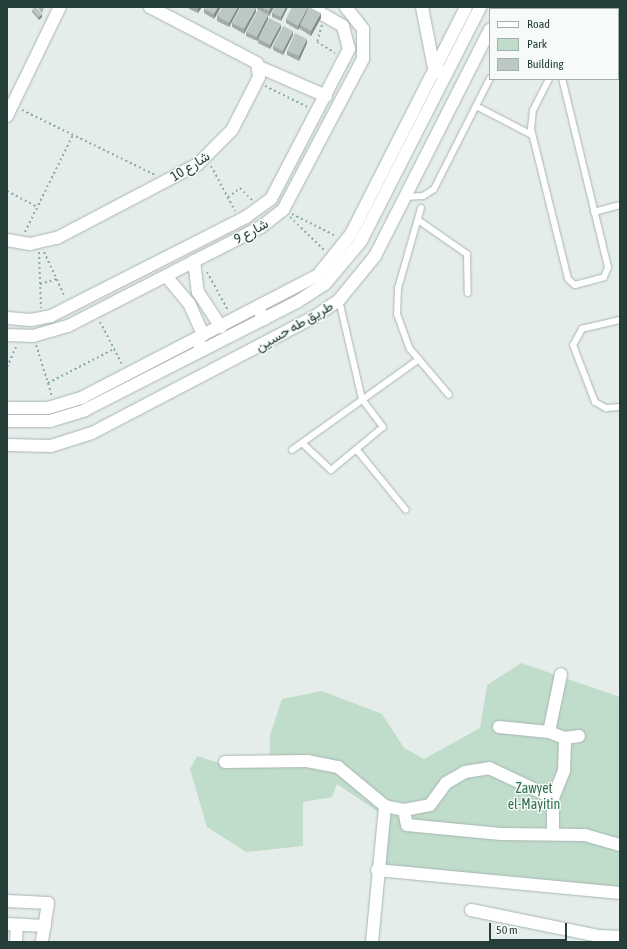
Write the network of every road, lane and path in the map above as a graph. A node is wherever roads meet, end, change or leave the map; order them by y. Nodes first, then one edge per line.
1 (60, 7) edge
2 (150, 7) edge
3 (310, 7) edge
4 (346, 7) edge
5 (422, 7) edge
6 (466, 7) edge
7 (480, 7) edge
8 (327, 15) junction
9 (489, 31) edge
10 (346, 58) junction
11 (259, 68) junction
12 (434, 69) junction
13 (446, 74) junction
14 (489, 80) edge
15 (548, 80) edge
16 (562, 80) edge
17 (257, 82) junction
18 (326, 96) junction
19 (12, 105) junction
20 (476, 106) junction
21 (318, 112) junction
22 (7, 116) edge
23 (73, 134) junction
24 (532, 135) junction
25 (297, 154) junction
26 (207, 158) junction
27 (311, 162) junction
28 (167, 181) junction
29 (7, 191) edge
30 (228, 197) junction
31 (405, 197) junction
32 (620, 205) edge
33 (37, 207) junction
34 (421, 208) dead end
35 (259, 209) junction
36 (283, 210) junction
37 (594, 212) junction
38 (240, 220) junction
39 (418, 220) junction
40 (7, 240) edge
41 (346, 242) junction
42 (20, 243) junction
43 (39, 243) junction
44 (334, 259) junction
45 (197, 260) junction
46 (166, 276) junction
47 (57, 279) junction
48 (116, 283) junction
49 (40, 284) junction
50 (468, 293) dead end
51 (124, 297) junction
52 (339, 300) junction
53 (70, 307) junction
54 (258, 308) junction
55 (95, 312) junction
56 (7, 318) edge
57 (264, 318) junction
58 (41, 319) junction
59 (233, 320) junction
60 (620, 320) edge
61 (221, 327) junction
62 (7, 335) edge
63 (33, 336) junction
64 (20, 337) junction
65 (200, 337) junction
66 (114, 349) junction
67 (202, 350) junction
68 (419, 359) junction
69 (7, 367) edge
70 (127, 374) junction
71 (48, 382) junction
72 (449, 395) dead end
73 (362, 399) junction
74 (56, 406) junction
75 (620, 407) edge
76 (7, 408) edge
77 (7, 421) edge
78 (302, 443) junction
79 (7, 445) edge
80 (292, 450) dead end
81 (357, 450) junction
82 (406, 510) dead end
83 (562, 674) dead end
84 (499, 727) dead end
85 (549, 732) junction
86 (580, 736) dead end
87 (565, 738) junction
88 (225, 762) dead end
89 (553, 798) junction
90 (384, 806) junction
91 (404, 810) junction
92 (553, 832) junction
93 (620, 845) edge
94 (377, 870) junction
95 (620, 893) edge
96 (7, 901) edge
97 (471, 910) dead end
98 (12, 924) edge
99 (45, 926) junction
100 (620, 938) edge
101 (16, 942) edge
102 (42, 942) edge
103 (372, 942) edge

1 - 19 street
2 - 11 street
3 - 8 street, شارع 9
4 - 27 street, شارع 9
5 - 12 street
6 - 12 street
7 - 13 street, طريق طه حسين
8 - 10 street, شارع 9
8 - 10 path
9 - 31 street, طريق طه حسين
10 - 18 street, شارع 9
11 - 17 street, شارع 10
11 - 18 street
12 - 13 street
12 - 41 street
13 - 57 street, طريق طه حسين
14 - 20 lane
15 - 24 lane
16 - 37 lane
17 - 21 path
17 - 26 street, شارع 10
18 - 21 street, شارع 9
19 - 22 street
19 - 23 path
20 - 24 lane
20 - 31 lane
21 - 25 street, شارع 9
23 - 28 path
23 - 33 path
24 - 37 lane
25 - 27 street
25 - 35 street, شارع 9
26 - 28 street, شارع 10
26 - 30 path
27 - 36 street, شارع 9
28 - 43 street, شارع 10
29 - 33 path
30 - 35 path
30 - 38 path
31 - 52 street, طريق طه حسين
32 - 37 lane
33 - 42 path
34 - 39 lane
35 - 38 street, شارع 9
36 - 41 path
36 - 44 path
36 - 45 street, شارع 9
38 - 48 street, شارع 9
39 - 50 lane
39 - 68 lane
40 - 42 street, شارع 10
41 - 44 street
42 - 43 street, شارع 10
43 - 47 path
43 - 49 path
44 - 54 street
45 - 46 street, شارع 9
45 - 59 path
45 - 61 street
46 - 51 street, شارع 9
46 - 65 street
47 - 49 path
47 - 53 path
48 - 51 street
48 - 53 street, شارع 9
49 - 58 path
51 - 55 street, شارع 9
52 - 73 lane
52 - 79 street, طريق طه حسين
53 - 58 street, شارع 9
54 - 57 street
54 - 59 street
55 - 63 street, شارع 9
55 - 66 path
56 - 58 street, شارع 9
57 - 67 street, طريق طه حسين
59 - 61 street
60 - 75 lane
61 - 65 street
62 - 64 street, شارع 9
63 - 64 street, شارع 9
63 - 71 path
64 - 69 path
65 - 67 street
65 - 70 street
66 - 70 path
66 - 71 path
67 - 77 street, طريق طه حسين
68 - 72 lane
68 - 73 lane
70 - 74 street
71 - 74 path
73 - 78 lane
73 - 81 lane
74 - 76 street
78 - 80 lane
78 - 81 lane
81 - 82 lane
83 - 85 street
84 - 85 street
85 - 87 street
86 - 87 street
87 - 89 street
88 - 90 street
89 - 91 street
89 - 92 street
90 - 91 street
90 - 94 street
91 - 92 street
92 - 93 street
94 - 95 street
94 - 103 street
96 - 99 street
97 - 100 street
98 - 99 street
98 - 101 street
99 - 102 street

